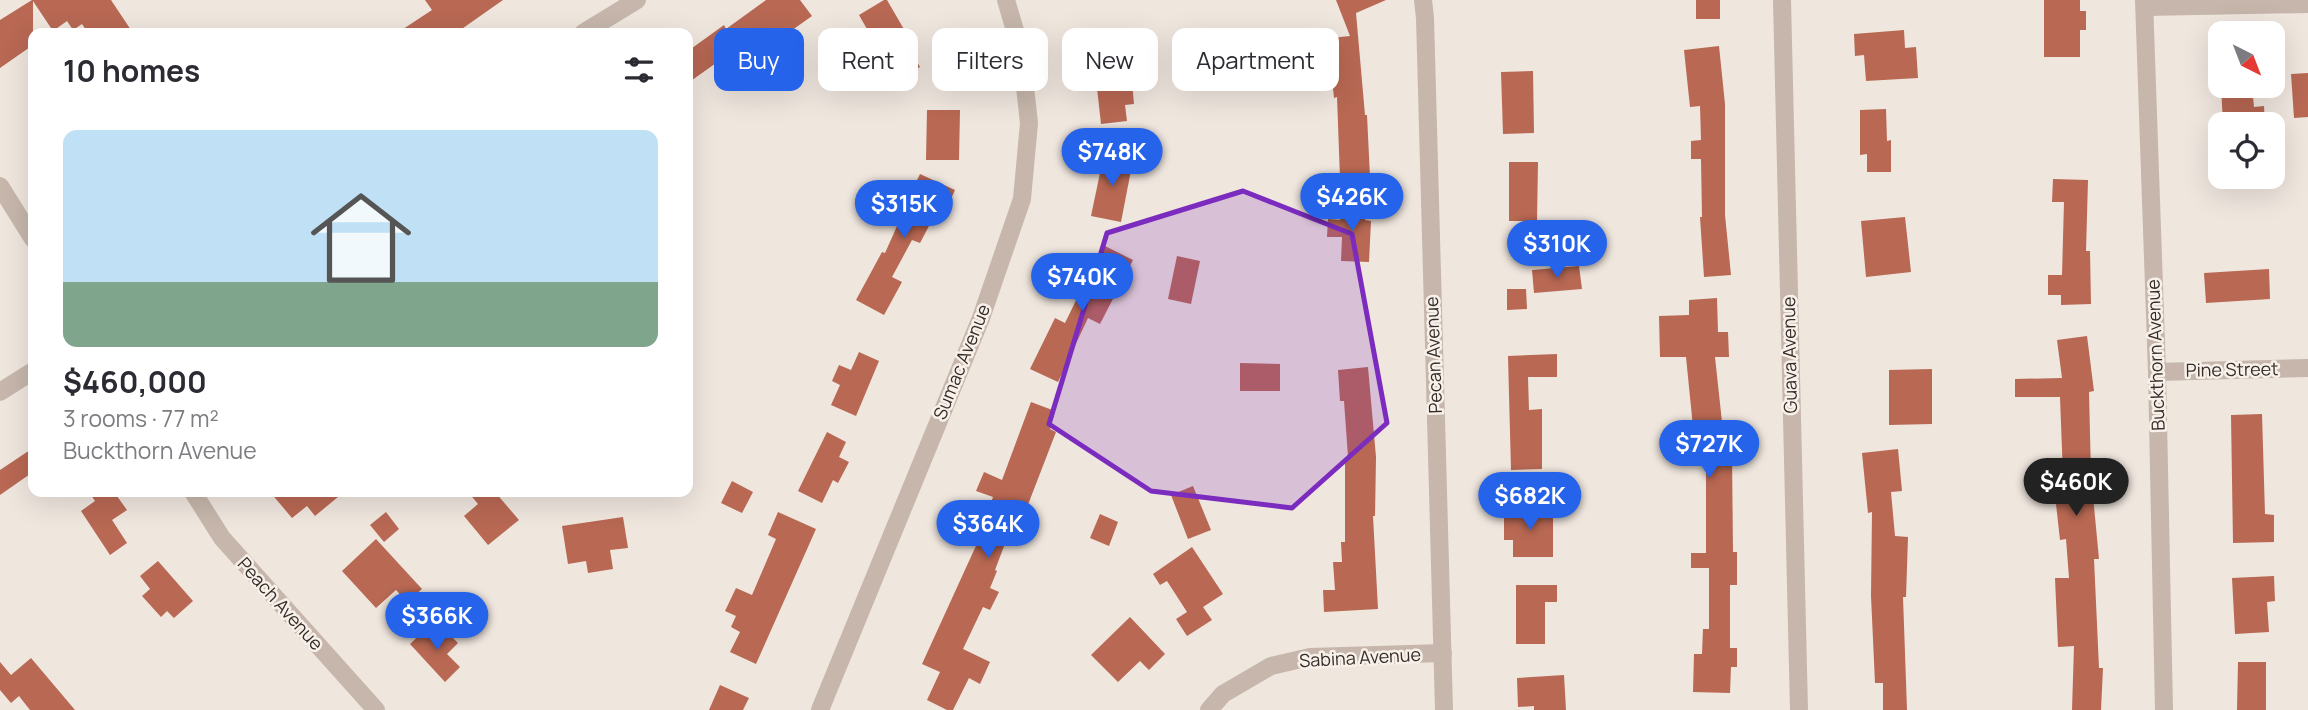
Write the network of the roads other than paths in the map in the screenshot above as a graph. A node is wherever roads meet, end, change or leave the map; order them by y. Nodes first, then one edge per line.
1 (636, 0) edge
2 (1006, 0) edge
3 (1423, 0) edge
4 (1782, 0) edge
5 (2144, 3) edge
6 (2308, 4) edge
7 (591, 28) edge
8 (0, 186) edge
9 (28, 231) edge
10 (2308, 368) edge
11 (2157, 372) junction
12 (28, 374) edge
13 (0, 392) edge
14 (196, 497) edge
15 (1443, 653) junction
16 (376, 710) edge
17 (820, 710) edge
18 (1209, 710) edge
19 (1444, 710) edge
20 (1799, 710) edge
21 (2164, 710) edge

1 - 7 street
2 - 17 street, Sumac Avenue
3 - 15 street, Pecan Avenue
4 - 20 street, Guava Avenue
5 - 6 street
5 - 11 street, Buckthorn Avenue
8 - 9 street
10 - 11 street, Pine Street
11 - 21 street, Buckthorn Avenue
12 - 13 street
14 - 16 street, Peach Avenue
15 - 18 street, Sabina Avenue
15 - 19 street, Pecan Avenue

